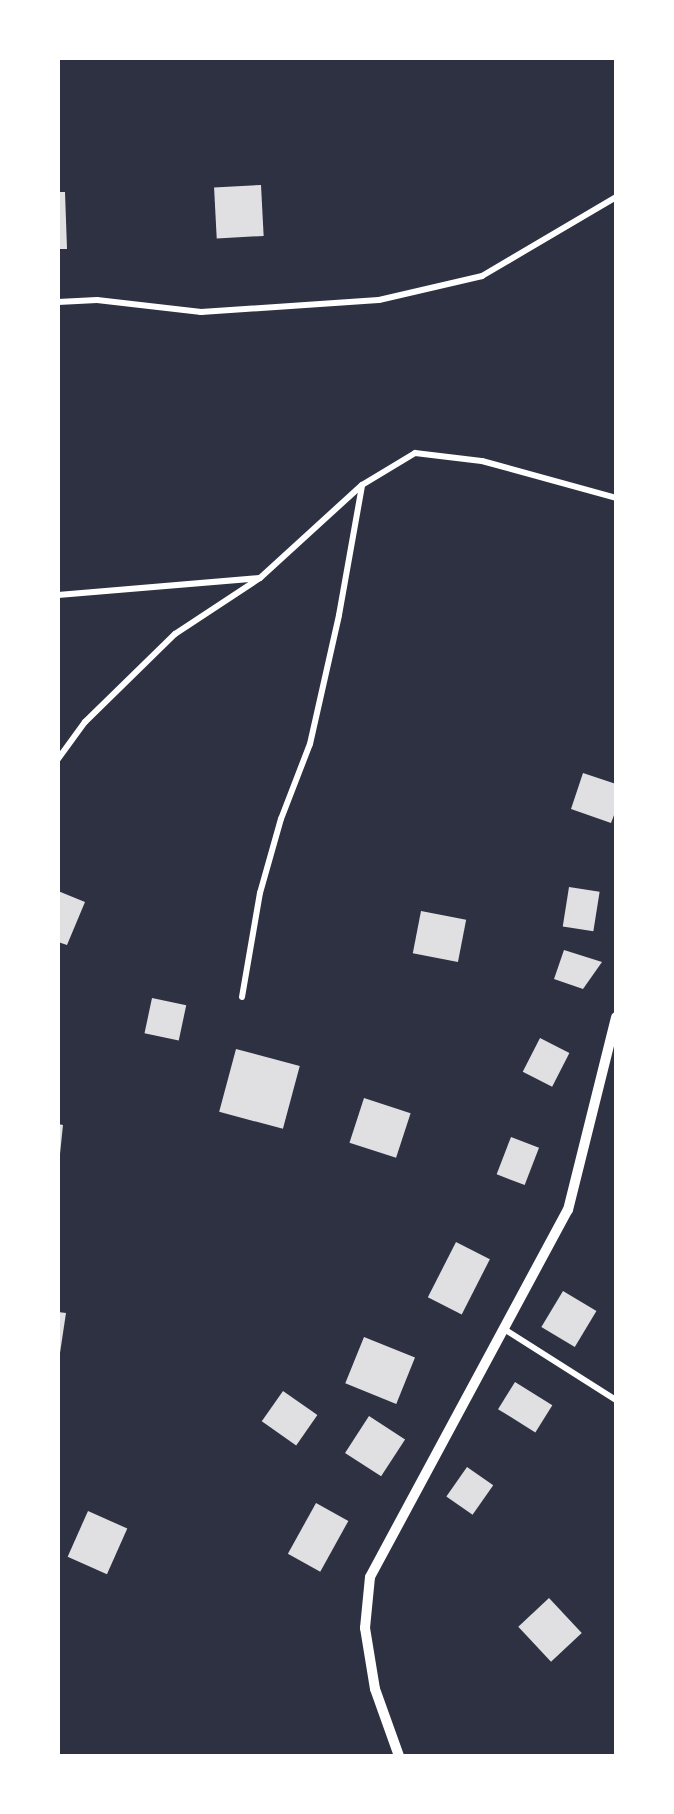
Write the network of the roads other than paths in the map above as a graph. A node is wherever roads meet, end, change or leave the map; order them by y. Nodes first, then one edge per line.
1 (615, 197) edge
2 (58, 302) edge
3 (362, 485) junction
4 (615, 498) edge
5 (260, 578) junction
6 (58, 596) edge
7 (58, 759) edge
8 (242, 997) dead end
9 (615, 1017) edge
10 (504, 1329) junction
11 (615, 1400) edge
12 (399, 1755) edge

1 - 2 street
3 - 4 street
3 - 5 street
3 - 8 street
5 - 6 street
5 - 7 street
9 - 10 street
10 - 11 street
10 - 12 street

